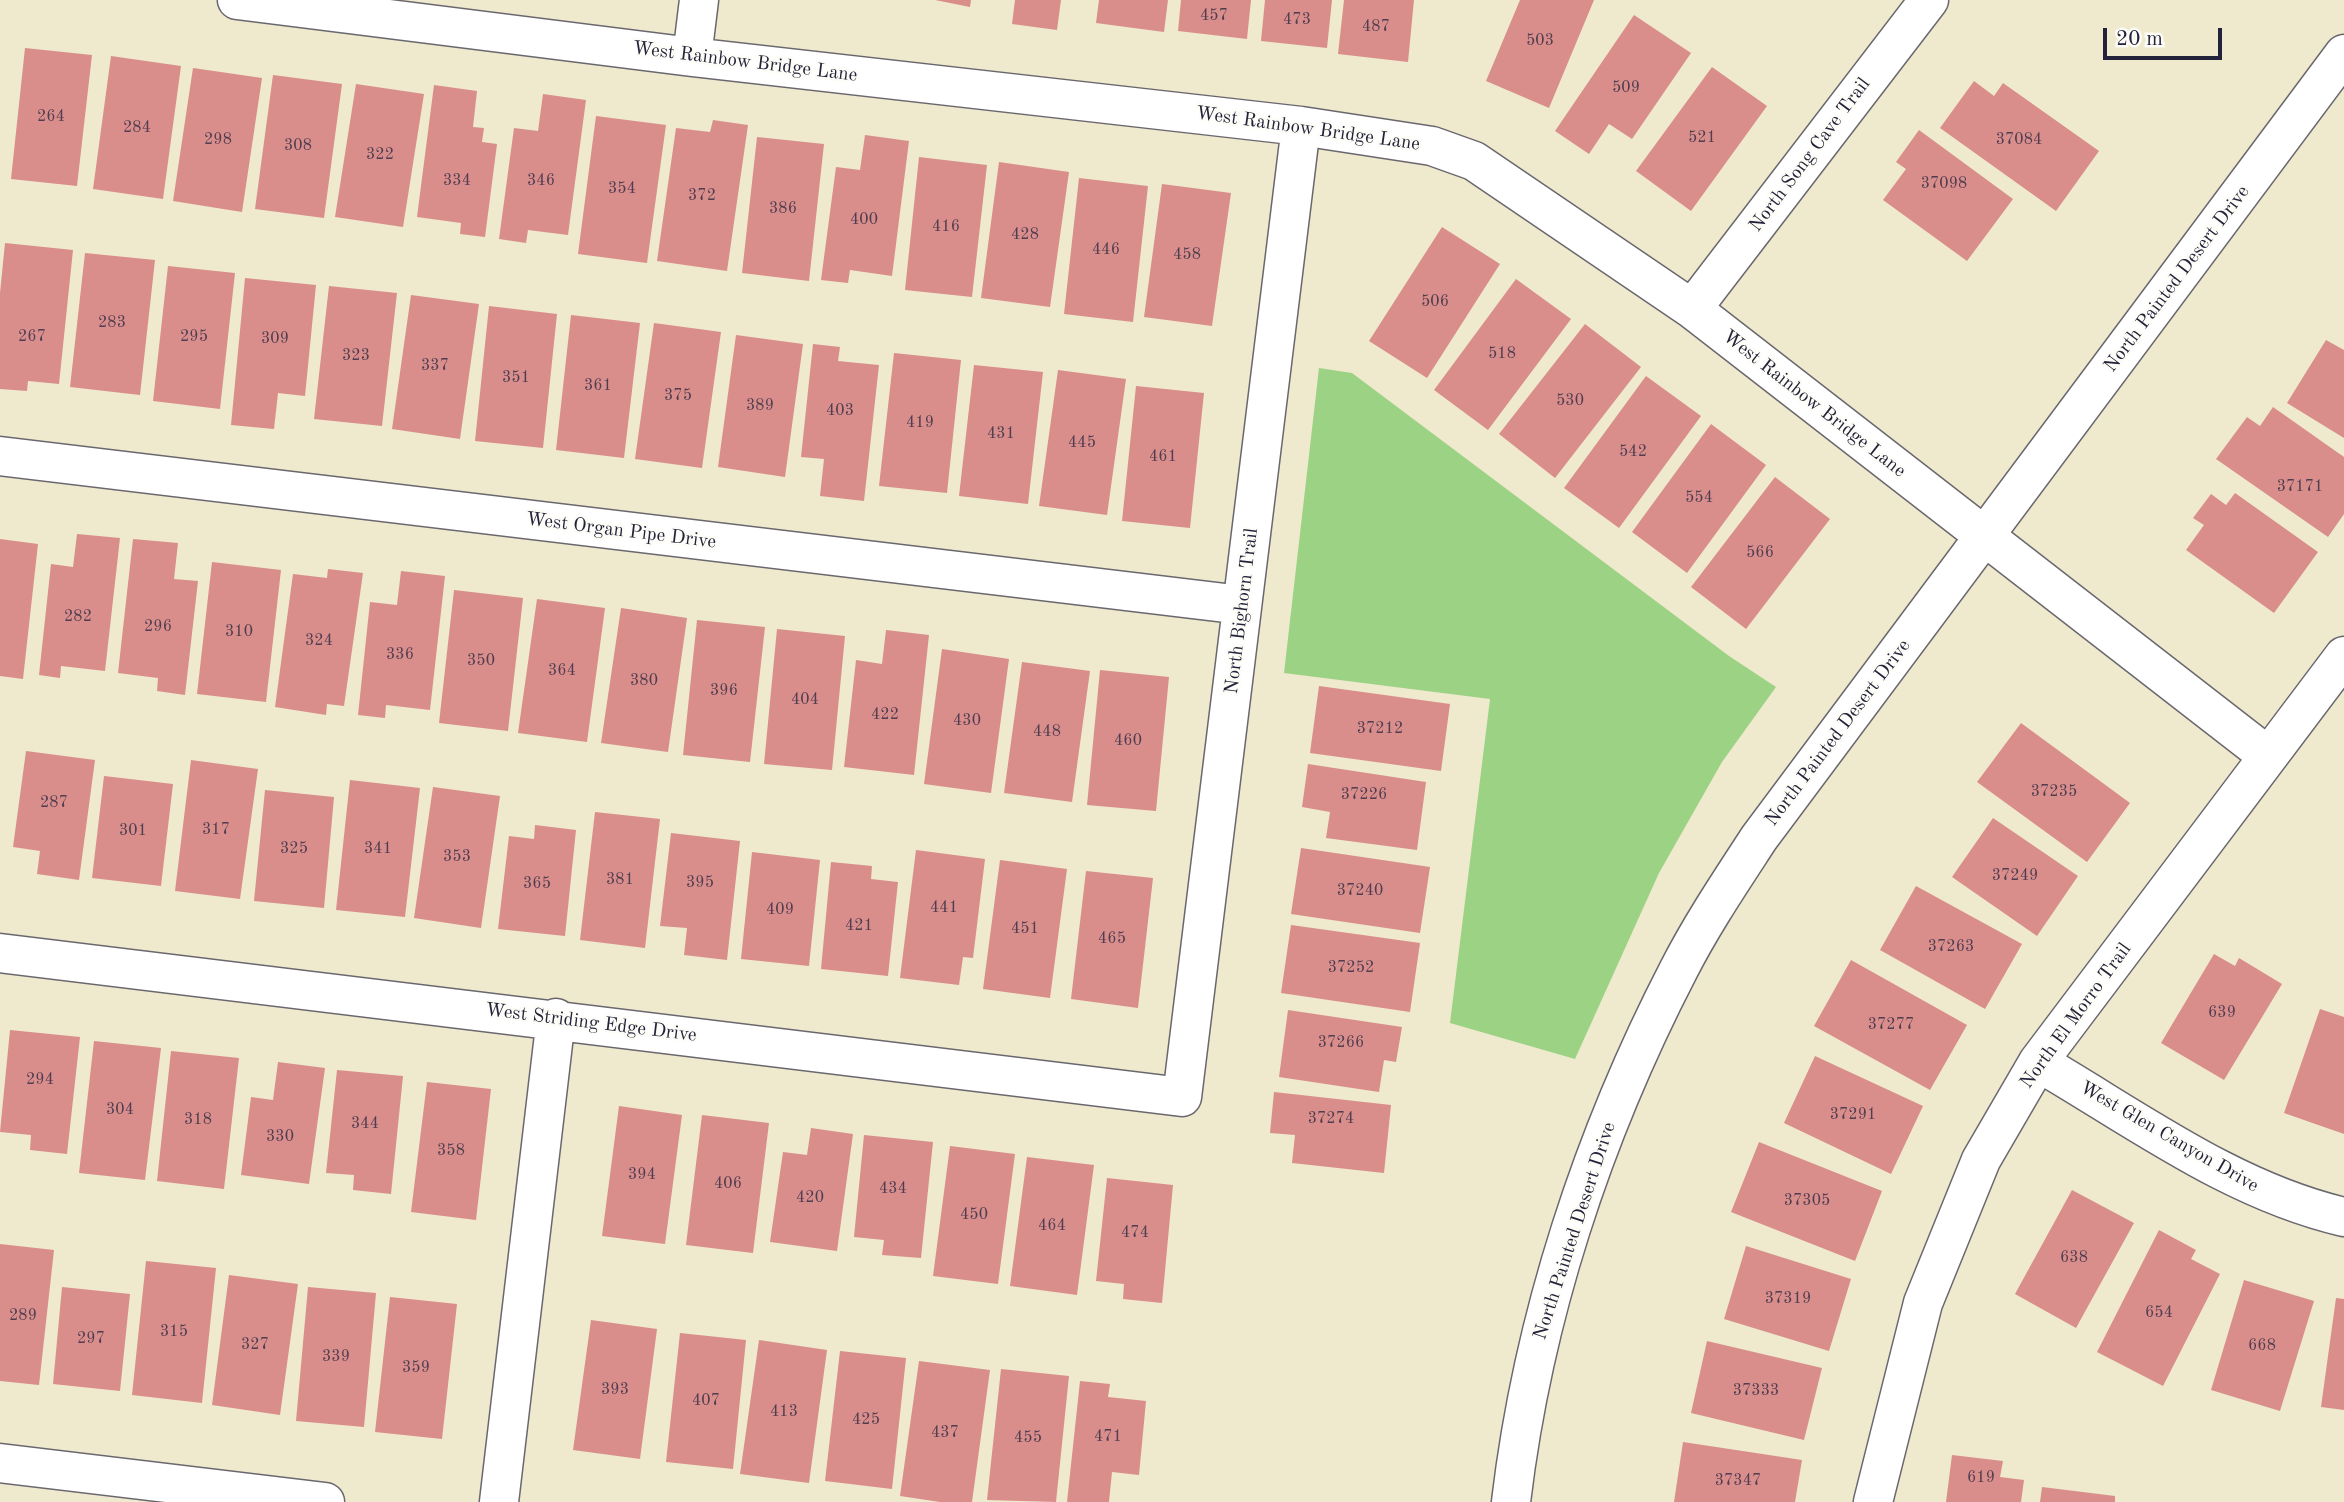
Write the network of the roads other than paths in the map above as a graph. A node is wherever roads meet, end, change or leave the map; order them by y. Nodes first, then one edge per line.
1 (237, 0) edge
2 (699, 0) edge
3 (1929, 0) edge
4 (2344, 54) edge
5 (692, 57) junction
6 (1301, 125) junction
7 (1692, 309) junction
8 (0, 456) edge
9 (1985, 537) junction
10 (1242, 605) junction
11 (2344, 656) edge
12 (2268, 756) junction
13 (0, 953) edge
14 (556, 1018) junction
15 (2038, 1062) junction
16 (1182, 1097) joint
17 (2344, 1217) edge
18 (0, 1463) edge
19 (325, 1502) edge
20 (499, 1502) edge
21 (1511, 1502) edge
22 (1873, 1502) edge

1 - 5 street, West Rainbow Bridge Lane
2 - 5 street
3 - 7 street, North Song Cave Trail
4 - 9 street, North Painted Desert Drive
5 - 6 street, West Rainbow Bridge Lane
6 - 7 street, West Rainbow Bridge Lane
6 - 10 street, North Bighorn Trail
7 - 9 street, West Rainbow Bridge Lane
8 - 10 street, West Organ Pipe Drive
9 - 12 street, West Rainbow Bridge Lane
9 - 21 street, North Painted Desert Drive
10 - 16 street, North Bighorn Trail
11 - 12 street, North El Morro Trail
12 - 15 street, North El Morro Trail
13 - 14 street, West Striding Edge Drive
14 - 16 street, West Striding Edge Drive
14 - 20 street
15 - 17 street, West Glen Canyon Drive
15 - 22 street, North El Morro Trail
18 - 19 street

